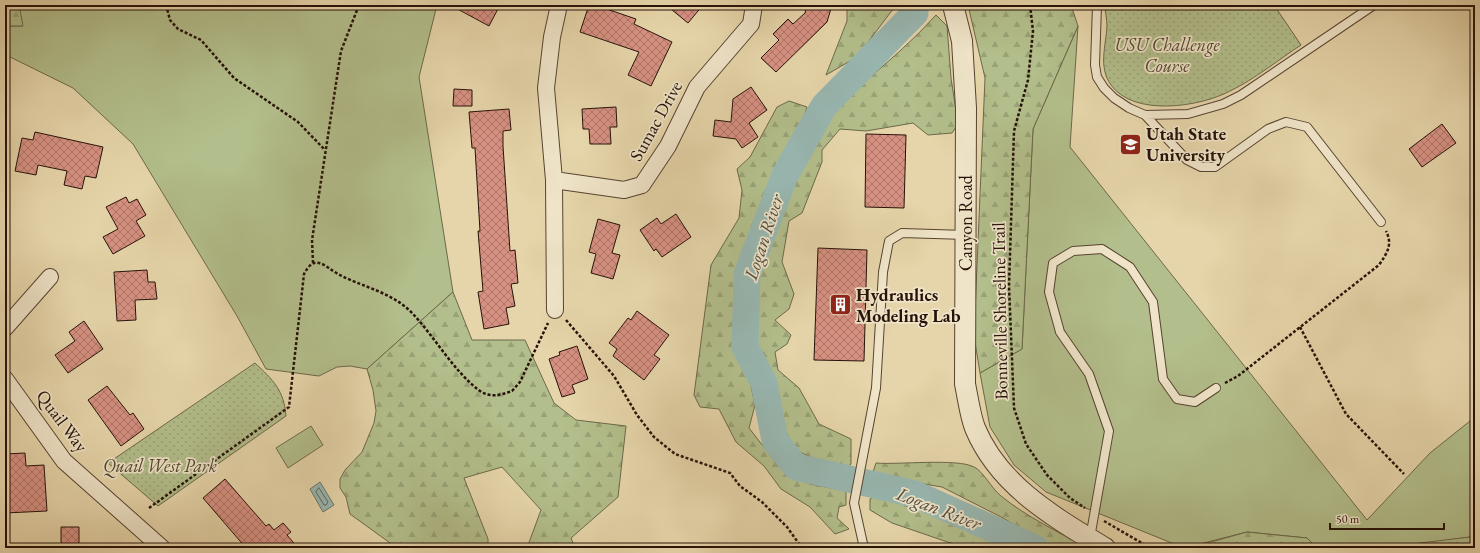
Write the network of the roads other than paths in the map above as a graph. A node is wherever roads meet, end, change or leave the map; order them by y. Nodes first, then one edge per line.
1 (559, 5) edge
2 (754, 5) edge
3 (953, 5) edge
4 (1097, 5) edge
5 (1374, 5) edge
6 (1145, 115) junction
7 (554, 180) junction
8 (1381, 222) road end
9 (966, 236) junction
10 (50, 277) dead end
11 (555, 310) road end
12 (5, 328) edge
13 (5, 379) edge
14 (1216, 388) road end
15 (1098, 543) edge
16 (153, 545) edge
17 (864, 548) edge

1 - 7 street
2 - 7 street, Sumac Drive
3 - 9 street, Canyon Road
4 - 6 lane
5 - 6 lane
6 - 8 lane
7 - 11 street
9 - 15 street, Canyon Road
9 - 17 lane
10 - 12 street
13 - 16 street, Quail Way
14 - 15 lane

